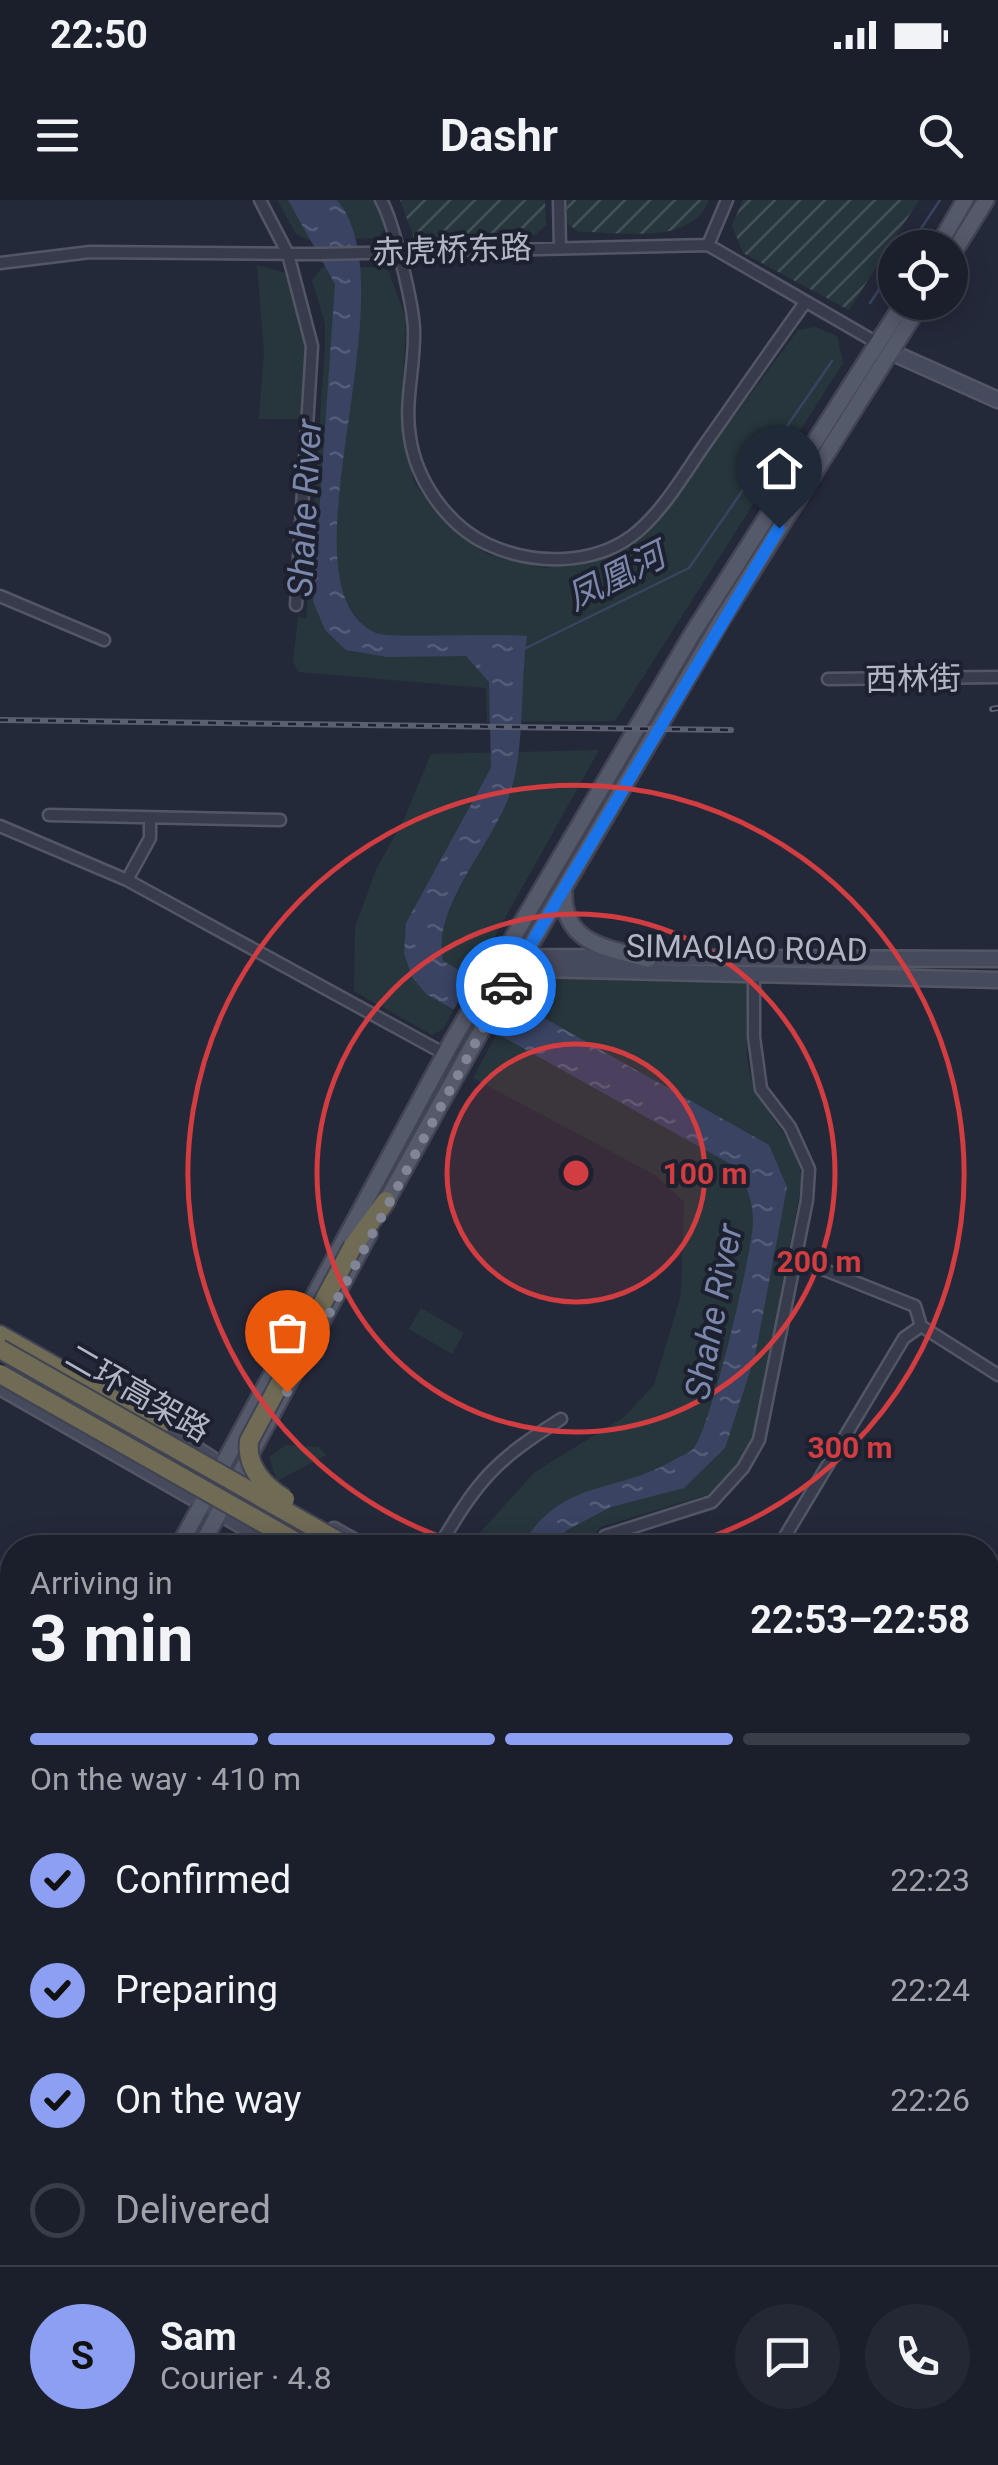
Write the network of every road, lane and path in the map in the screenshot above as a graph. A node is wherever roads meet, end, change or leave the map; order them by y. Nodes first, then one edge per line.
1 (260, 200) edge
2 (381, 200) edge
3 (559, 200) edge
4 (727, 200) edge
5 (965, 200) edge
6 (986, 200) edge
7 (947, 230) edge
8 (967, 230) edge
9 (708, 245) junction
10 (560, 247) junction
11 (395, 252) junction
12 (288, 254) junction
13 (0, 263) edge
14 (804, 304) junction
15 (897, 320) edge
16 (908, 320) edge
17 (885, 348) junction
18 (998, 400) edge
19 (0, 596) edge
20 (296, 605) dead end
21 (104, 640) dead end
22 (998, 677) edge
23 (828, 679) dead end
24 (49, 816) dead end
25 (150, 818) junction
26 (280, 820) dead end
27 (0, 826) edge
28 (127, 880) junction
29 (564, 891) junction
30 (504, 953) junction
31 (648, 958) junction
32 (998, 959) edge
33 (516, 971) junction
34 (492, 974) junction
35 (754, 976) junction
36 (998, 980) edge
37 (449, 1048) junction
38 (386, 1202) junction
39 (795, 1258) junction
40 (921, 1326) junction
41 (0, 1331) edge
42 (0, 1349) edge
43 (0, 1374) edge
44 (998, 1374) edge
45 (0, 1387) edge
46 (561, 1419) dead end
47 (160, 1426) joint
48 (223, 1467) junction
49 (241, 1477) junction
50 (201, 1504) junction
51 (219, 1515) junction
52 (185, 1535) edge
53 (207, 1535) edge
54 (256, 1535) edge
55 (284, 1535) edge
56 (327, 1535) edge
57 (341, 1535) edge
58 (343, 1535) edge
59 (446, 1535) edge
60 (608, 1535) edge
61 (786, 1535) edge

1 - 12 street
2 - 11 street
3 - 10 street
4 - 9 street
5 - 7 main road
6 - 8 main road
9 - 10 street, 赤虎桥东路
9 - 14 street
10 - 11 street, 赤虎桥东路
11 - 12 street, 赤虎桥东路
11 - 14 street
12 - 13 street, 赤虎桥东路
12 - 20 street
14 - 17 street
15 - 17 main road
16 - 17 main road
17 - 18 main road
17 - 29 main road
17 - 30 main road
19 - 21 street
22 - 23 street, 西林街
24 - 25 street
25 - 26 street
25 - 28 street
27 - 28 street
28 - 37 street
29 - 31 main road
29 - 33 main road
30 - 33 main road, SIMAQIAO ROAD
30 - 34 main road
31 - 32 main road, SIMAQIAO ROAD
31 - 33 main road, SIMAQIAO ROAD
33 - 34 main road, SIMAQIAO ROAD
33 - 35 main road, SIMAQIAO ROAD
33 - 38 main road, bridge
34 - 37 main road, bridge
35 - 36 main road, SIMAQIAO ROAD
35 - 39 street
37 - 48 main road
38 - 49 main road
38 - 58 highway, bridge
39 - 40 street
39 - 60 street
40 - 44 street
40 - 61 street
41 - 47 highway
42 - 56 highway, 二环高架路, bridge
43 - 55 highway, 二环高架路, bridge
45 - 50 main road
46 - 59 street
47 - 48 main road
48 - 49 main road
48 - 50 main road
49 - 51 main road
49 - 57 main road
50 - 51 main road
50 - 52 main road
51 - 53 main road
51 - 54 main road

